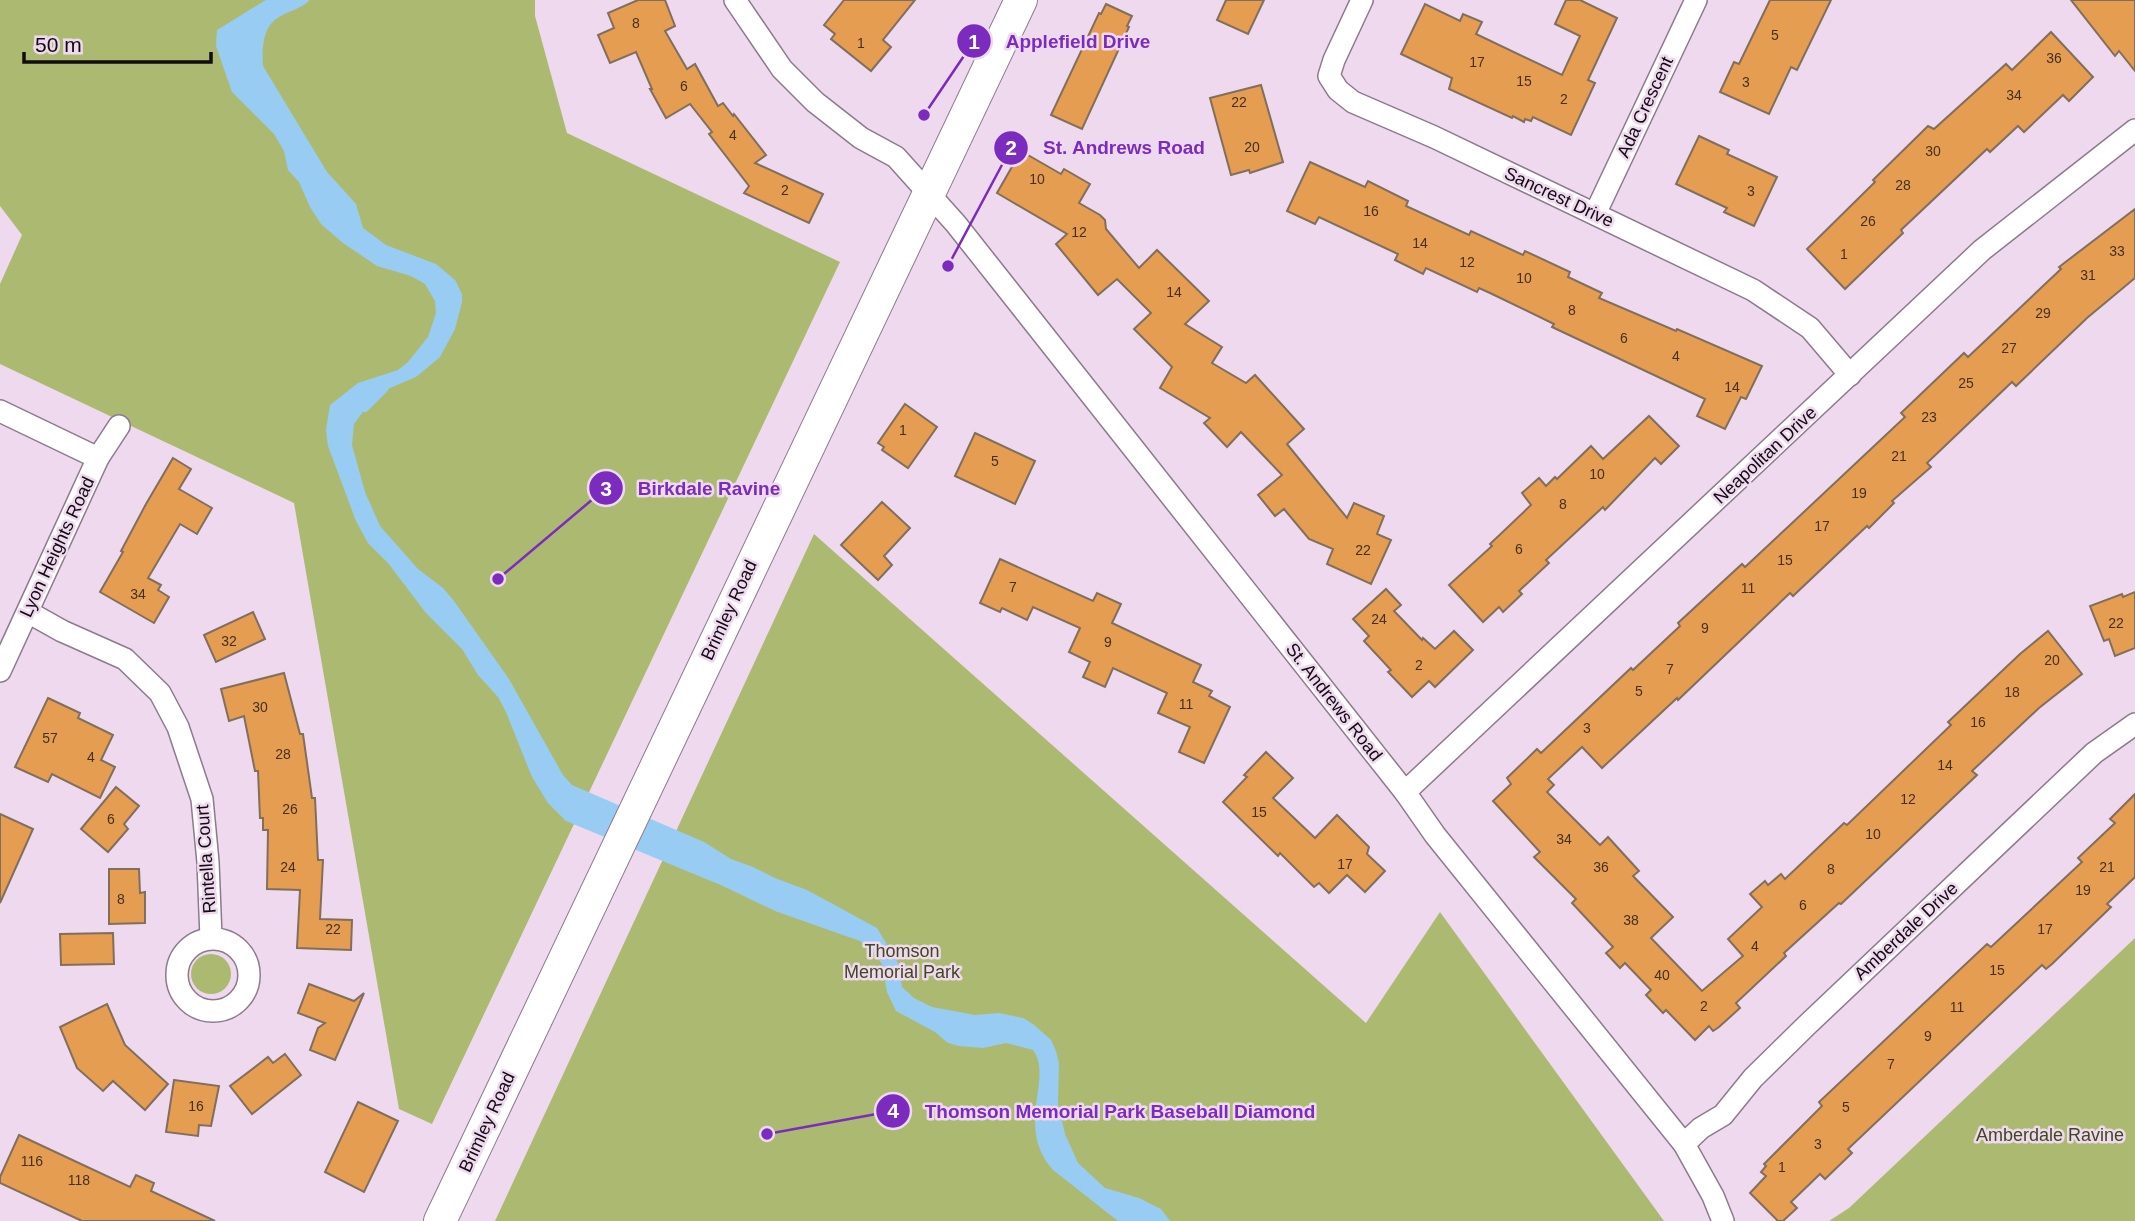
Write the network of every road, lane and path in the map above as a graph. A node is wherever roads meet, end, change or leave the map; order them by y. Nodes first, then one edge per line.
1 (735, 0) edge
2 (1021, 0) edge
3 (1362, 0) edge
4 (1696, 0) edge
5 (2135, 130) edge
6 (928, 194) junction
7 (1595, 214) junction
8 (1850, 375) junction
9 (0, 411) edge
10 (119, 426) dead end
11 (98, 458) junction
12 (28, 612) junction
13 (0, 671) edge
14 (2135, 724) edge
15 (1405, 792) junction
16 (211, 938) dead end
17 (1684, 1144) junction
18 (440, 1221) edge
19 (1723, 1221) edge

1 - 6 street, St. Andrews Road
2 - 6 main road, Brimley Road
3 - 7 street, Sancrest Drive
4 - 7 street, Ada Crescent
5 - 8 street, Neapolitan Drive
6 - 15 street, St. Andrews Road
6 - 18 main road, Brimley Road
7 - 8 street, Sancrest Drive
8 - 15 street, Neapolitan Drive
9 - 11 street
10 - 11 street, Lyon Heights Road
11 - 12 street, Lyon Heights Road
12 - 13 street, Lyon Heights Road
12 - 16 street, Rintella Court
14 - 17 street, Amberdale Drive
15 - 17 street, St. Andrews Road
17 - 19 street, St. Andrews Road

